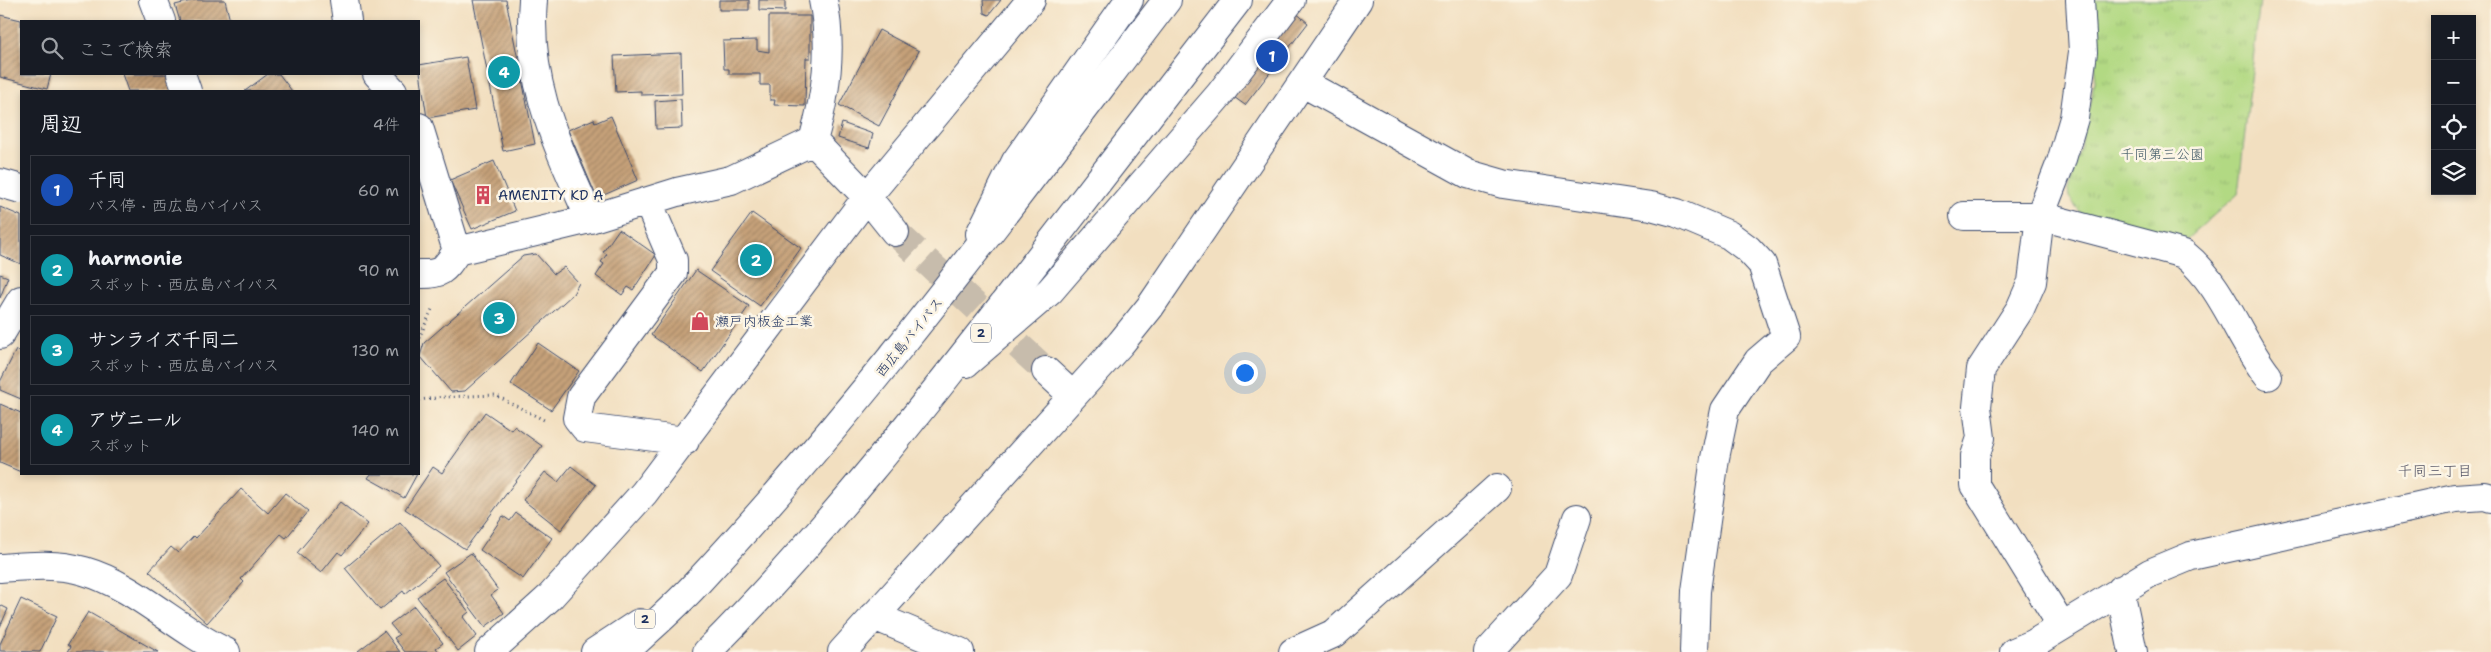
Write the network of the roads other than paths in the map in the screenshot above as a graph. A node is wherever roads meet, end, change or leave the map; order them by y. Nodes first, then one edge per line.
1 (153, 0) edge
2 (344, 0) edge
3 (533, 0) edge
4 (823, 0) edge
5 (1031, 0) edge
6 (1129, 0) edge
7 (1167, 0) edge
8 (1238, 0) edge
9 (1291, 0) edge
10 (1358, 0) edge
11 (2080, 0) edge
12 (161, 20) edge
13 (347, 20) edge
14 (181, 75) edge
15 (378, 75) edge
16 (1303, 83) junction
17 (188, 90) edge
18 (392, 90) edge
19 (420, 131) edge
20 (813, 141) junction
21 (0, 183) edge
22 (20, 190) edge
23 (868, 196) junction
24 (648, 202) junction
25 (1964, 216) dead end
26 (2040, 216) junction
27 (590, 219) junction
28 (895, 232) tunnel mouth
29 (457, 251) junction
30 (965, 265) junction
31 (420, 274) edge
32 (20, 302) edge
33 (0, 334) edge
34 (1046, 371) tunnel mouth
35 (2268, 376) dead end
36 (943, 382) junction
37 (1073, 396) junction
38 (685, 441) junction
39 (1497, 488) dead end
40 (2491, 498) edge
41 (1577, 518) dead end
42 (0, 568) edge
43 (694, 586) junction
44 (2120, 590) junction
45 (874, 616) junction
46 (2062, 626) junction
47 (226, 652) edge
48 (489, 652) edge
49 (595, 652) edge
50 (625, 652) edge
51 (707, 652) edge
52 (842, 652) edge
53 (960, 652) edge
54 (1293, 652) edge
55 (1488, 652) edge
56 (1694, 652) edge
57 (2014, 652) edge
58 (2133, 652) edge

1 - 12 main road
2 - 13 main road
3 - 27 main road
4 - 20 main road
5 - 23 main road
6 - 30 main road
7 - 30 main road, 西広島バイパス / 2
8 - 36 main road, 2
9 - 36 main road
10 - 16 main road
11 - 26 main road
14 - 17 main road
15 - 18 main road
16 - 37 main road
16 - 56 main road
19 - 29 main road
20 - 23 main road
20 - 24 main road
21 - 22 main road
23 - 28 main road
23 - 38 main road
24 - 27 main road
24 - 38 main road
25 - 26 main road
26 - 35 main road
26 - 46 main road
27 - 29 main road
29 - 31 main road
30 - 43 main road, 西広島バイパス / 2
32 - 33 main road
34 - 37 main road
36 - 51 main road, 2
37 - 45 main road
38 - 48 main road
39 - 54 main road
40 - 44 main road
41 - 55 main road
42 - 47 main road
43 - 49 main road, 2
43 - 50 main road, 西広島バイパス / 2
44 - 46 main road
44 - 58 main road
45 - 52 main road
45 - 53 main road
46 - 57 main road

